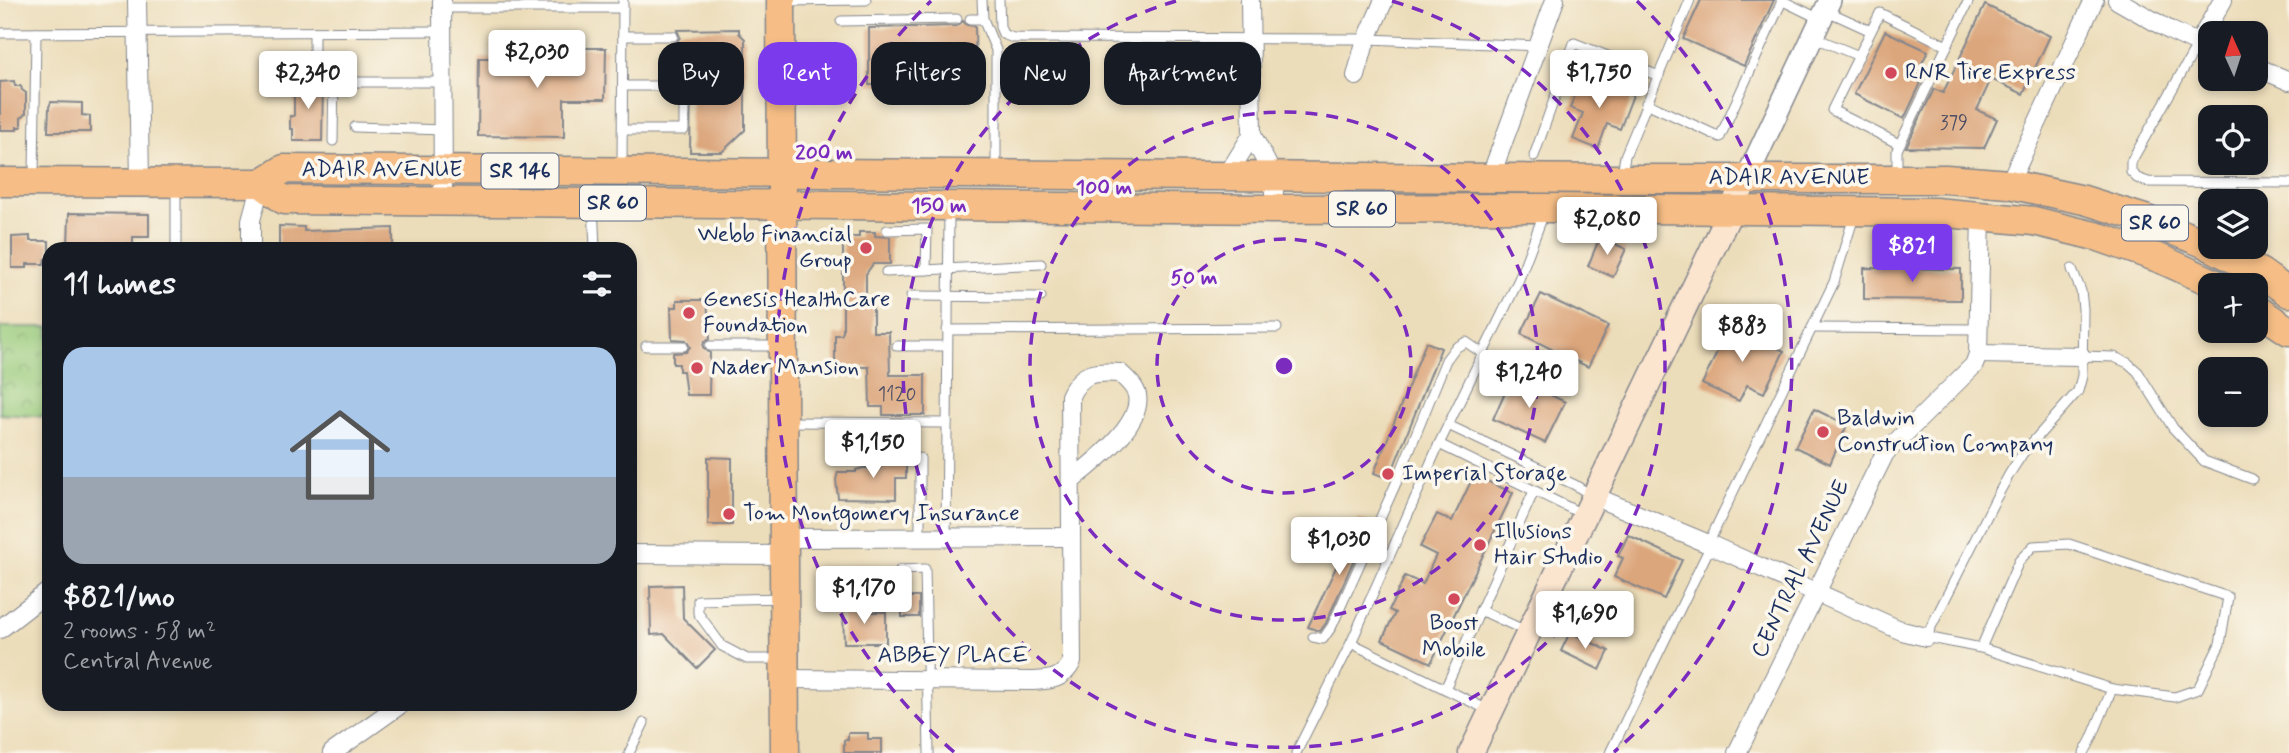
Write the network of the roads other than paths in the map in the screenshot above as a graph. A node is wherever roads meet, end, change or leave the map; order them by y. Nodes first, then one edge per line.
1 (137, 0) edge
2 (781, 0) edge
3 (841, 0) edge
4 (866, 0) edge
5 (982, 0) edge
6 (999, 0) edge
7 (1250, 0) edge
8 (1384, 0) edge
9 (1555, 0) edge
10 (1690, 0) edge
11 (1781, 0) edge
12 (1969, 0) edge
13 (2094, 0) edge
14 (2117, 0) edge
15 (2223, 0) edge
16 (442, 4) edge
17 (623, 4) edge
18 (1822, 17) edge
19 (957, 19) dead end
20 (970, 19) dead end
21 (983, 19) junction
22 (841, 21) dead end
23 (2214, 21) edge
24 (442, 31) junction
25 (1871, 31) junction
26 (138, 32) junction
27 (314, 32) junction
28 (0, 33) edge
29 (36, 33) junction
30 (623, 36) junction
31 (673, 36) dead end
32 (1251, 38) junction
33 (1368, 39) junction
34 (2198, 43) edge
35 (1538, 46) junction
36 (1947, 46) junction
37 (1859, 56) junction
38 (2198, 56) edge
39 (2268, 72) edge
40 (1356, 76) dead end
41 (1659, 76) junction
42 (2289, 81) edge
43 (356, 82) dead end
44 (442, 82) junction
45 (623, 86) junction
46 (1646, 103) junction
47 (355, 127) dead end
48 (443, 130) junction
49 (623, 130) junction
50 (1252, 135) junction
51 (333, 141) dead end
52 (1899, 144) junction
53 (1534, 156) dead end
54 (443, 170) junction
55 (622, 172) junction
56 (782, 173) junction
57 (995, 175) junction
58 (1222, 176) junction
59 (1273, 177) junction
60 (1747, 177) junction
61 (1490, 178) junction
62 (1897, 178) junction
63 (1622, 179) junction
64 (0, 182) edge
65 (34, 182) junction
66 (140, 182) junction
67 (176, 183) junction
68 (261, 183) junction
69 (2289, 183) edge
70 (2009, 184) junction
71 (443, 201) junction
72 (592, 203) junction
73 (782, 204) junction
74 (949, 205) junction
75 (1546, 208) junction
76 (1274, 209) junction
77 (1732, 209) junction
78 (1855, 211) junction
79 (1981, 215) junction
80 (887, 230) dead end
81 (176, 242) edge
82 (251, 242) edge
83 (595, 242) edge
84 (1041, 264) dead end
85 (948, 269) junction
86 (2073, 269) dead end
87 (926, 270) junction
88 (886, 272) dead end
89 (2198, 276) edge
90 (2289, 293) edge
91 (911, 296) dead end
92 (948, 296) junction
93 (1041, 297) dead end
94 (2268, 317) edge
95 (1277, 328) dead end
96 (1812, 328) junction
97 (1978, 329) junction
98 (947, 330) junction
99 (2289, 331) edge
100 (646, 346) dead end
101 (683, 346) dead end
102 (710, 346) dead end
103 (782, 346) junction
104 (897, 346) dead end
105 (947, 346) junction
106 (1482, 353) junction
107 (1978, 354) junction
108 (2081, 356) junction
109 (783, 422) junction
110 (947, 424) junction
111 (1448, 425) junction
112 (1439, 444) junction
113 (920, 458) dead end
114 (2252, 479) dead end
115 (1071, 481) junction
116 (1534, 491) junction
117 (1588, 505) junction
118 (1070, 537) junction
119 (920, 538) junction
120 (946, 538) junction
121 (1709, 544) junction
122 (783, 547) junction
123 (637, 554) edge
124 (900, 570) dead end
125 (1817, 592) junction
126 (42, 596) edge
127 (784, 598) junction
128 (1480, 610) junction
129 (0, 629) edge
130 (1529, 632) junction
131 (1313, 637) dead end
132 (1926, 637) junction
133 (1351, 643) junction
134 (1981, 648) junction
135 (785, 669) junction
136 (928, 680) junction
137 (1445, 689) junction
138 (2112, 689) junction
139 (391, 711) edge
140 (1491, 712) junction
141 (644, 723) dead end
142 (332, 753) edge
143 (629, 753) edge
144 (785, 753) edge
145 (929, 753) edge
146 (1296, 753) edge
147 (1471, 753) edge
148 (1610, 753) edge
149 (1737, 753) edge
150 (2084, 753) edge

1 - 26 street
2 - 3 lane
2 - 56 main road
3 - 4 lane
5 - 21 lane
6 - 32 lane
7 - 32 street
8 - 33 street
9 - 35 street
10 - 41 lane
11 - 18 lane
11 - 46 lane
12 - 36 lane
13 - 70 street
14 - 34 street
15 - 23 street
16 - 17 lane
16 - 24 street
17 - 30 lane
18 - 25 lane
18 - 37 lane
18 - 60 street
19 - 22 lane
20 - 21 lane
21 - 57 lane
24 - 27 lane
24 - 44 street
25 - 36 lane
25 - 37 lane
26 - 27 lane
26 - 29 lane
26 - 66 street
27 - 51 lane
28 - 29 lane
29 - 65 lane
30 - 31 lane
30 - 45 lane
32 - 33 lane
32 - 50 street
33 - 35 lane
33 - 40 street
35 - 61 street
36 - 52 lane
37 - 52 lane
38 - 69 lane
39 - 42 street
41 - 46 lane
41 - 53 lane
43 - 44 lane
44 - 48 street
45 - 49 lane
45 - 49 lane
46 - 63 lane
47 - 48 lane
48 - 54 street
49 - 55 lane
50 - 58 street
50 - 59 street
52 - 62 lane
54 - 55 main road, ADAIR AVENUE / SR 146
54 - 68 main road, ADAIR AVENUE / SR 146
54 - 71 street
55 - 56 main road, ADAIR AVENUE / SR 146
56 - 57 main road, ADAIR AVENUE / SR 60
56 - 73 main road
57 - 58 main road, ADAIR AVENUE / SR 60
58 - 59 main road, ADAIR AVENUE / SR 60
59 - 61 main road, ADAIR AVENUE / SR 60
59 - 76 street
60 - 62 main road, ADAIR AVENUE / SR 60
60 - 63 main road, ADAIR AVENUE / SR 60
60 - 77 main road
61 - 63 main road, ADAIR AVENUE / SR 60
62 - 70 main road, ADAIR AVENUE / SR 60
64 - 65 main road, ADAIR AVENUE
65 - 66 main road, ADAIR AVENUE
66 - 67 main road, ADAIR AVENUE
67 - 68 main road, ADAIR AVENUE
67 - 81 lane
68 - 71 main road, ADAIR AVENUE / SR 60
68 - 82 street
70 - 90 main road, ADAIR AVENUE / SR 60
71 - 72 main road, ADAIR AVENUE / SR 60
72 - 73 main road, ADAIR AVENUE / SR 60
72 - 83 lane
73 - 74 main road, ADAIR AVENUE / SR 60
73 - 103 main road
74 - 76 main road, ADAIR AVENUE / SR 60
74 - 85 lane
75 - 76 main road, ADAIR AVENUE / SR 60
75 - 77 main road, ADAIR AVENUE / SR 60
75 - 106 lane
77 - 78 main road, ADAIR AVENUE / SR 60
77 - 117 main road
78 - 79 main road, ADAIR AVENUE / SR 60
78 - 96 lane
79 - 89 main road, ADAIR AVENUE / SR 60
79 - 97 street
80 - 87 lane
84 - 85 lane
85 - 87 lane
85 - 92 lane
86 - 108 lane
87 - 88 lane
91 - 92 lane
92 - 93 lane
92 - 98 lane
94 - 99 main road
95 - 98 lane
96 - 97 lane
96 - 121 lane
97 - 107 street
98 - 105 lane
100 - 101 lane
102 - 103 lane
103 - 109 main road
104 - 105 lane
105 - 110 lane
106 - 111 lane
106 - 131 lane
107 - 108 street
107 - 125 street, CENTRAL AVENUE
108 - 114 lane
108 - 132 lane
109 - 110 lane
109 - 122 main road
110 - 120 lane
111 - 112 lane
111 - 117 lane
112 - 116 lane
112 - 133 lane
113 - 119 lane
115 - 115 street, ABBEY PLACE
115 - 118 street, ABBEY PLACE
116 - 117 lane
116 - 128 lane
117 - 121 street
117 - 130 main road
118 - 120 street
118 - 136 street, ABBEY PLACE
119 - 120 street
119 - 122 street
121 - 125 street
121 - 148 lane
122 - 123 street
122 - 127 main road
124 - 136 lane
125 - 132 street
125 - 149 street, CENTRAL AVENUE
126 - 129 street
127 - 135 main road
127 - 135 lane
128 - 130 lane
128 - 137 lane
130 - 140 main road
132 - 134 lane
133 - 137 lane
133 - 146 lane
134 - 138 lane
134 - 138 lane
135 - 136 street, ABBEY PLACE
135 - 144 main road
136 - 145 lane
137 - 140 lane
138 - 150 lane
139 - 142 street
140 - 147 main road
141 - 143 lane

